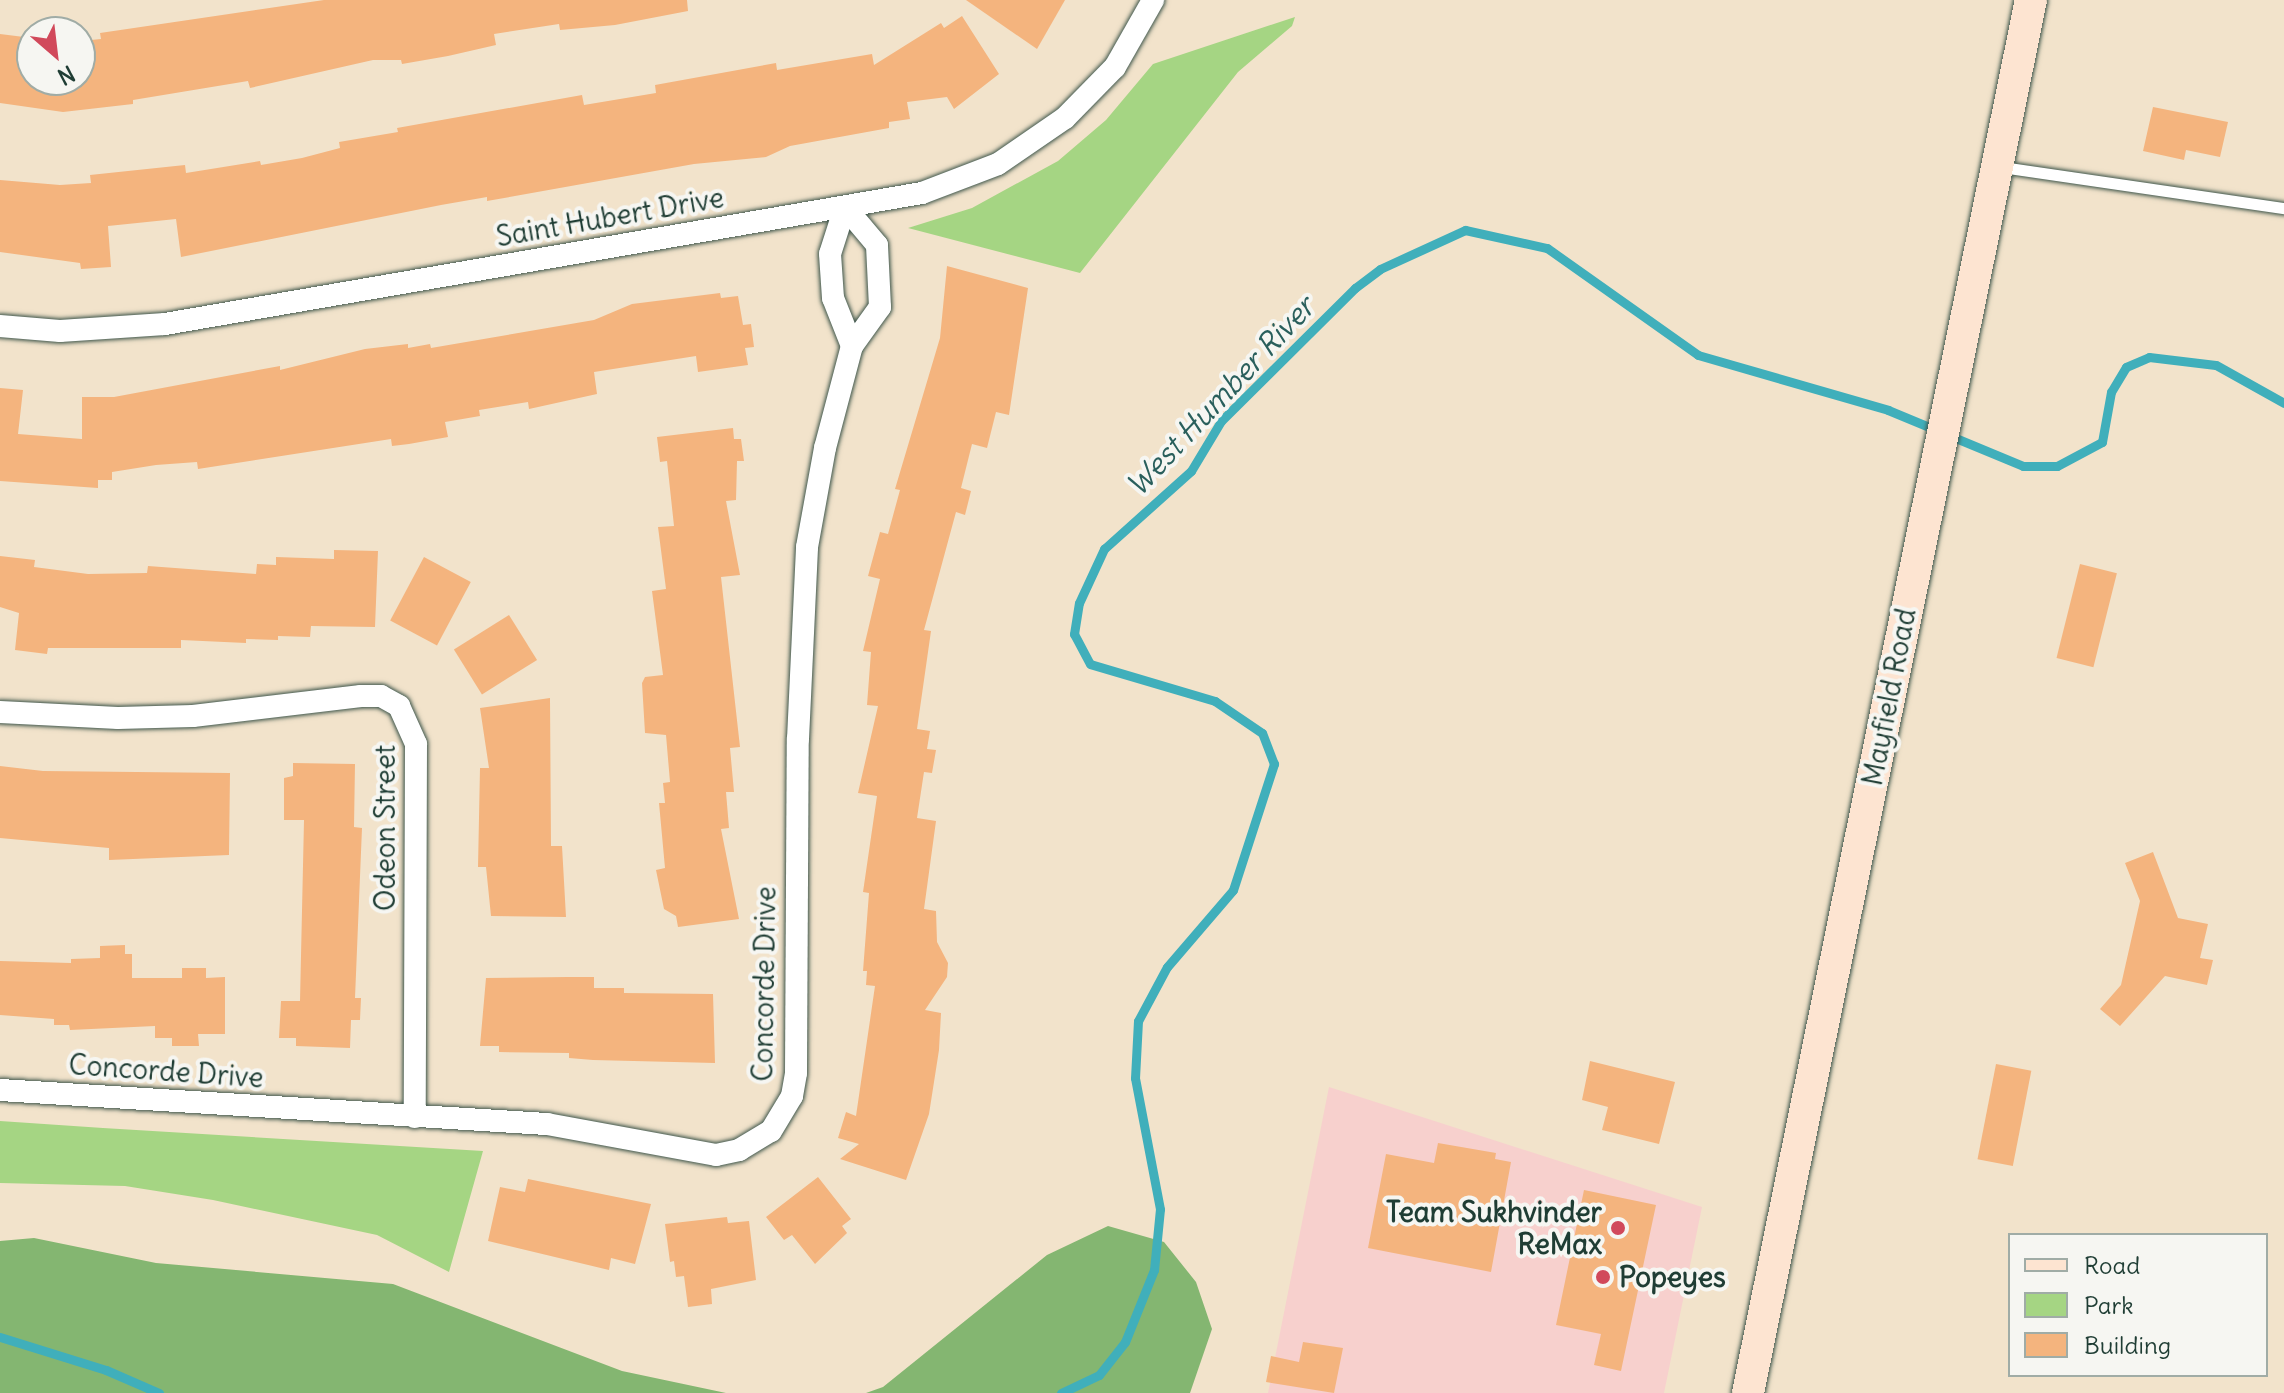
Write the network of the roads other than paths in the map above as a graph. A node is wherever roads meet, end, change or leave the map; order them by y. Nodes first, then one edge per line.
1 (1153, 0) edge
2 (2031, 0) edge
3 (1997, 166) junction
4 (845, 207) junction
5 (2284, 208) edge
6 (0, 326) edge
7 (852, 346) junction
8 (0, 712) edge
9 (0, 1090) edge
10 (415, 1117) junction
11 (1748, 1393) edge

1 - 4 street, Saint Hubert Drive
2 - 3 main road, Mayfield Road
3 - 5 lane
3 - 11 main road, Mayfield Road
4 - 6 street, Saint Hubert Drive
4 - 7 street
4 - 7 street, Concorde Drive
7 - 10 street, Concorde Drive
8 - 10 street, Odeon Street
9 - 10 street, Concorde Drive

